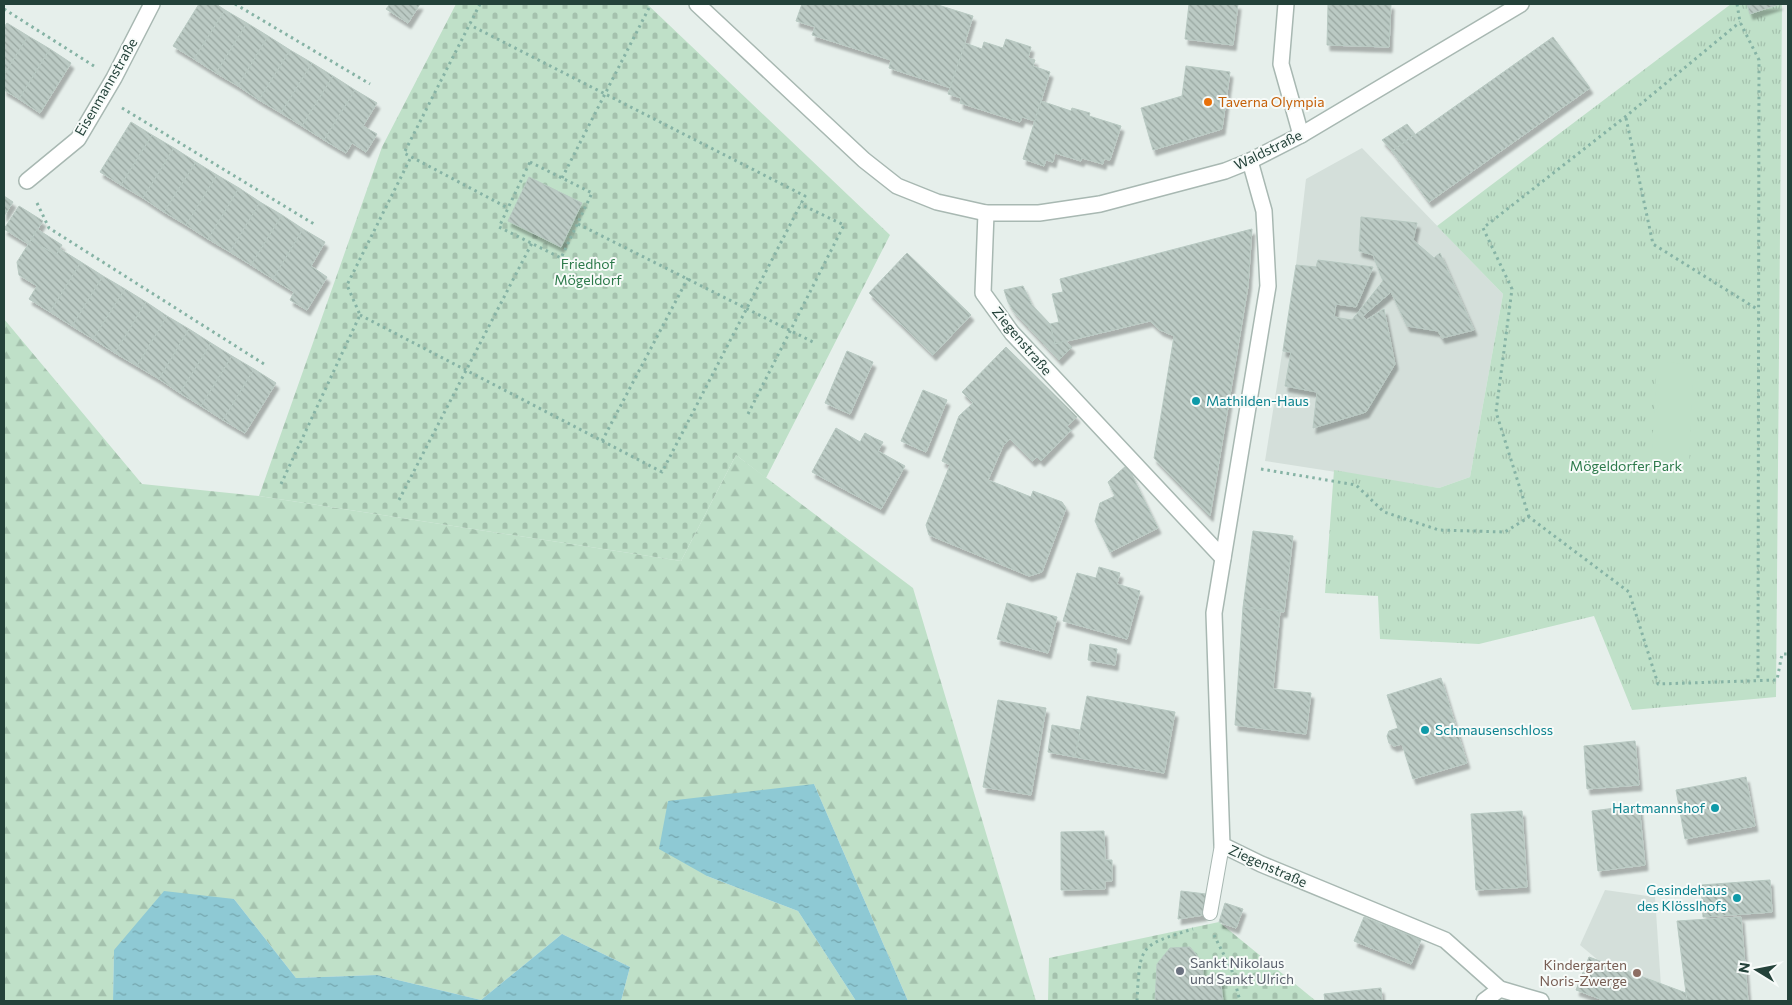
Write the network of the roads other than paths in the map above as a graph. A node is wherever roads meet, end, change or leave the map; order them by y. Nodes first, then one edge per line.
1 (152, 4) edge
2 (697, 4) edge
3 (1286, 4) edge
4 (1521, 4) edge
5 (1301, 135) junction
6 (1250, 161) junction
7 (27, 181) road end
8 (986, 213) junction
9 (1223, 558) junction
10 (1222, 845) junction
11 (1209, 919) road end
12 (1500, 989) junction
13 (1484, 1001) edge
14 (1541, 1001) edge

1 - 7 street, Eisenmannstraße
2 - 8 street
3 - 5 street
4 - 5 street, Waldstraße
5 - 6 street, Waldstraße
6 - 8 street, Waldstraße
6 - 9 street, Ziegenstraße
8 - 9 street, Ziegenstraße
9 - 10 street, Ziegenstraße
10 - 11 lane
10 - 12 street, Ziegenstraße
12 - 13 street
12 - 14 street, Ziegenstraße

